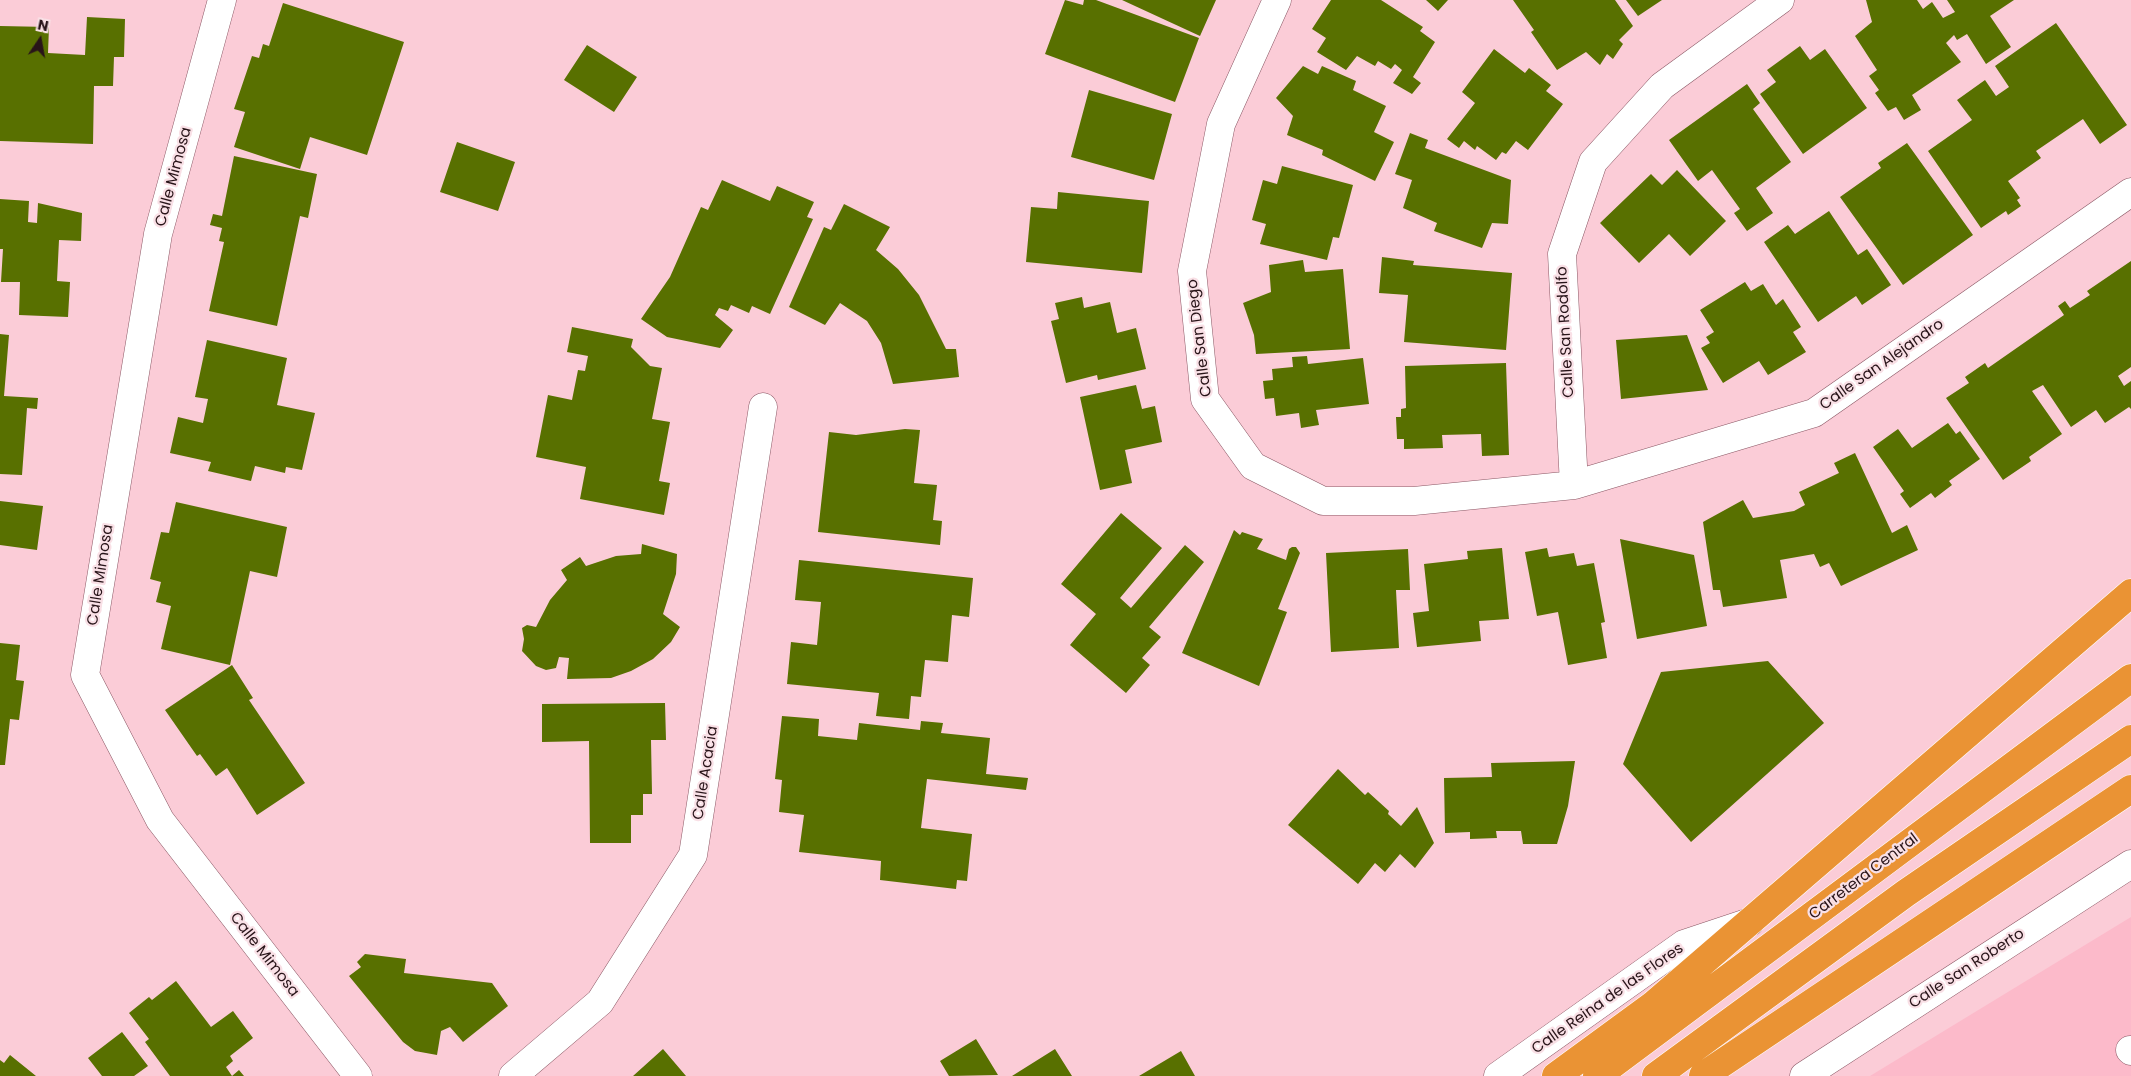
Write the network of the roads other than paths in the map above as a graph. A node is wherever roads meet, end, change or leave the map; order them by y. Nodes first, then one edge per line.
1 (222, 0) edge
2 (1277, 0) edge
3 (1780, 0) edge
4 (2131, 192) edge
5 (763, 407) dead end
6 (1574, 485) junction
7 (2131, 593) edge
8 (2131, 678) edge
9 (2131, 739) edge
10 (2131, 789) edge
11 (2131, 864) edge
12 (1752, 921) junction
13 (358, 1076) edge
14 (513, 1076) edge
15 (1498, 1076) edge
16 (1556, 1076) edge
17 (1597, 1076) edge
18 (1656, 1076) edge
19 (1703, 1076) edge
20 (1804, 1076) edge

1 - 13 street, Calle Mimosa
2 - 6 street, Calle San Diego
3 - 6 street, Calle San Rodolfo
4 - 6 street, Calle San Alejandro
5 - 14 street, Calle Acacia
7 - 12 highway
8 - 17 highway, Carretera Central
9 - 18 highway
10 - 19 highway
11 - 20 street, Calle San Roberto
12 - 15 street, Calle Reina de las Flores
12 - 16 highway

